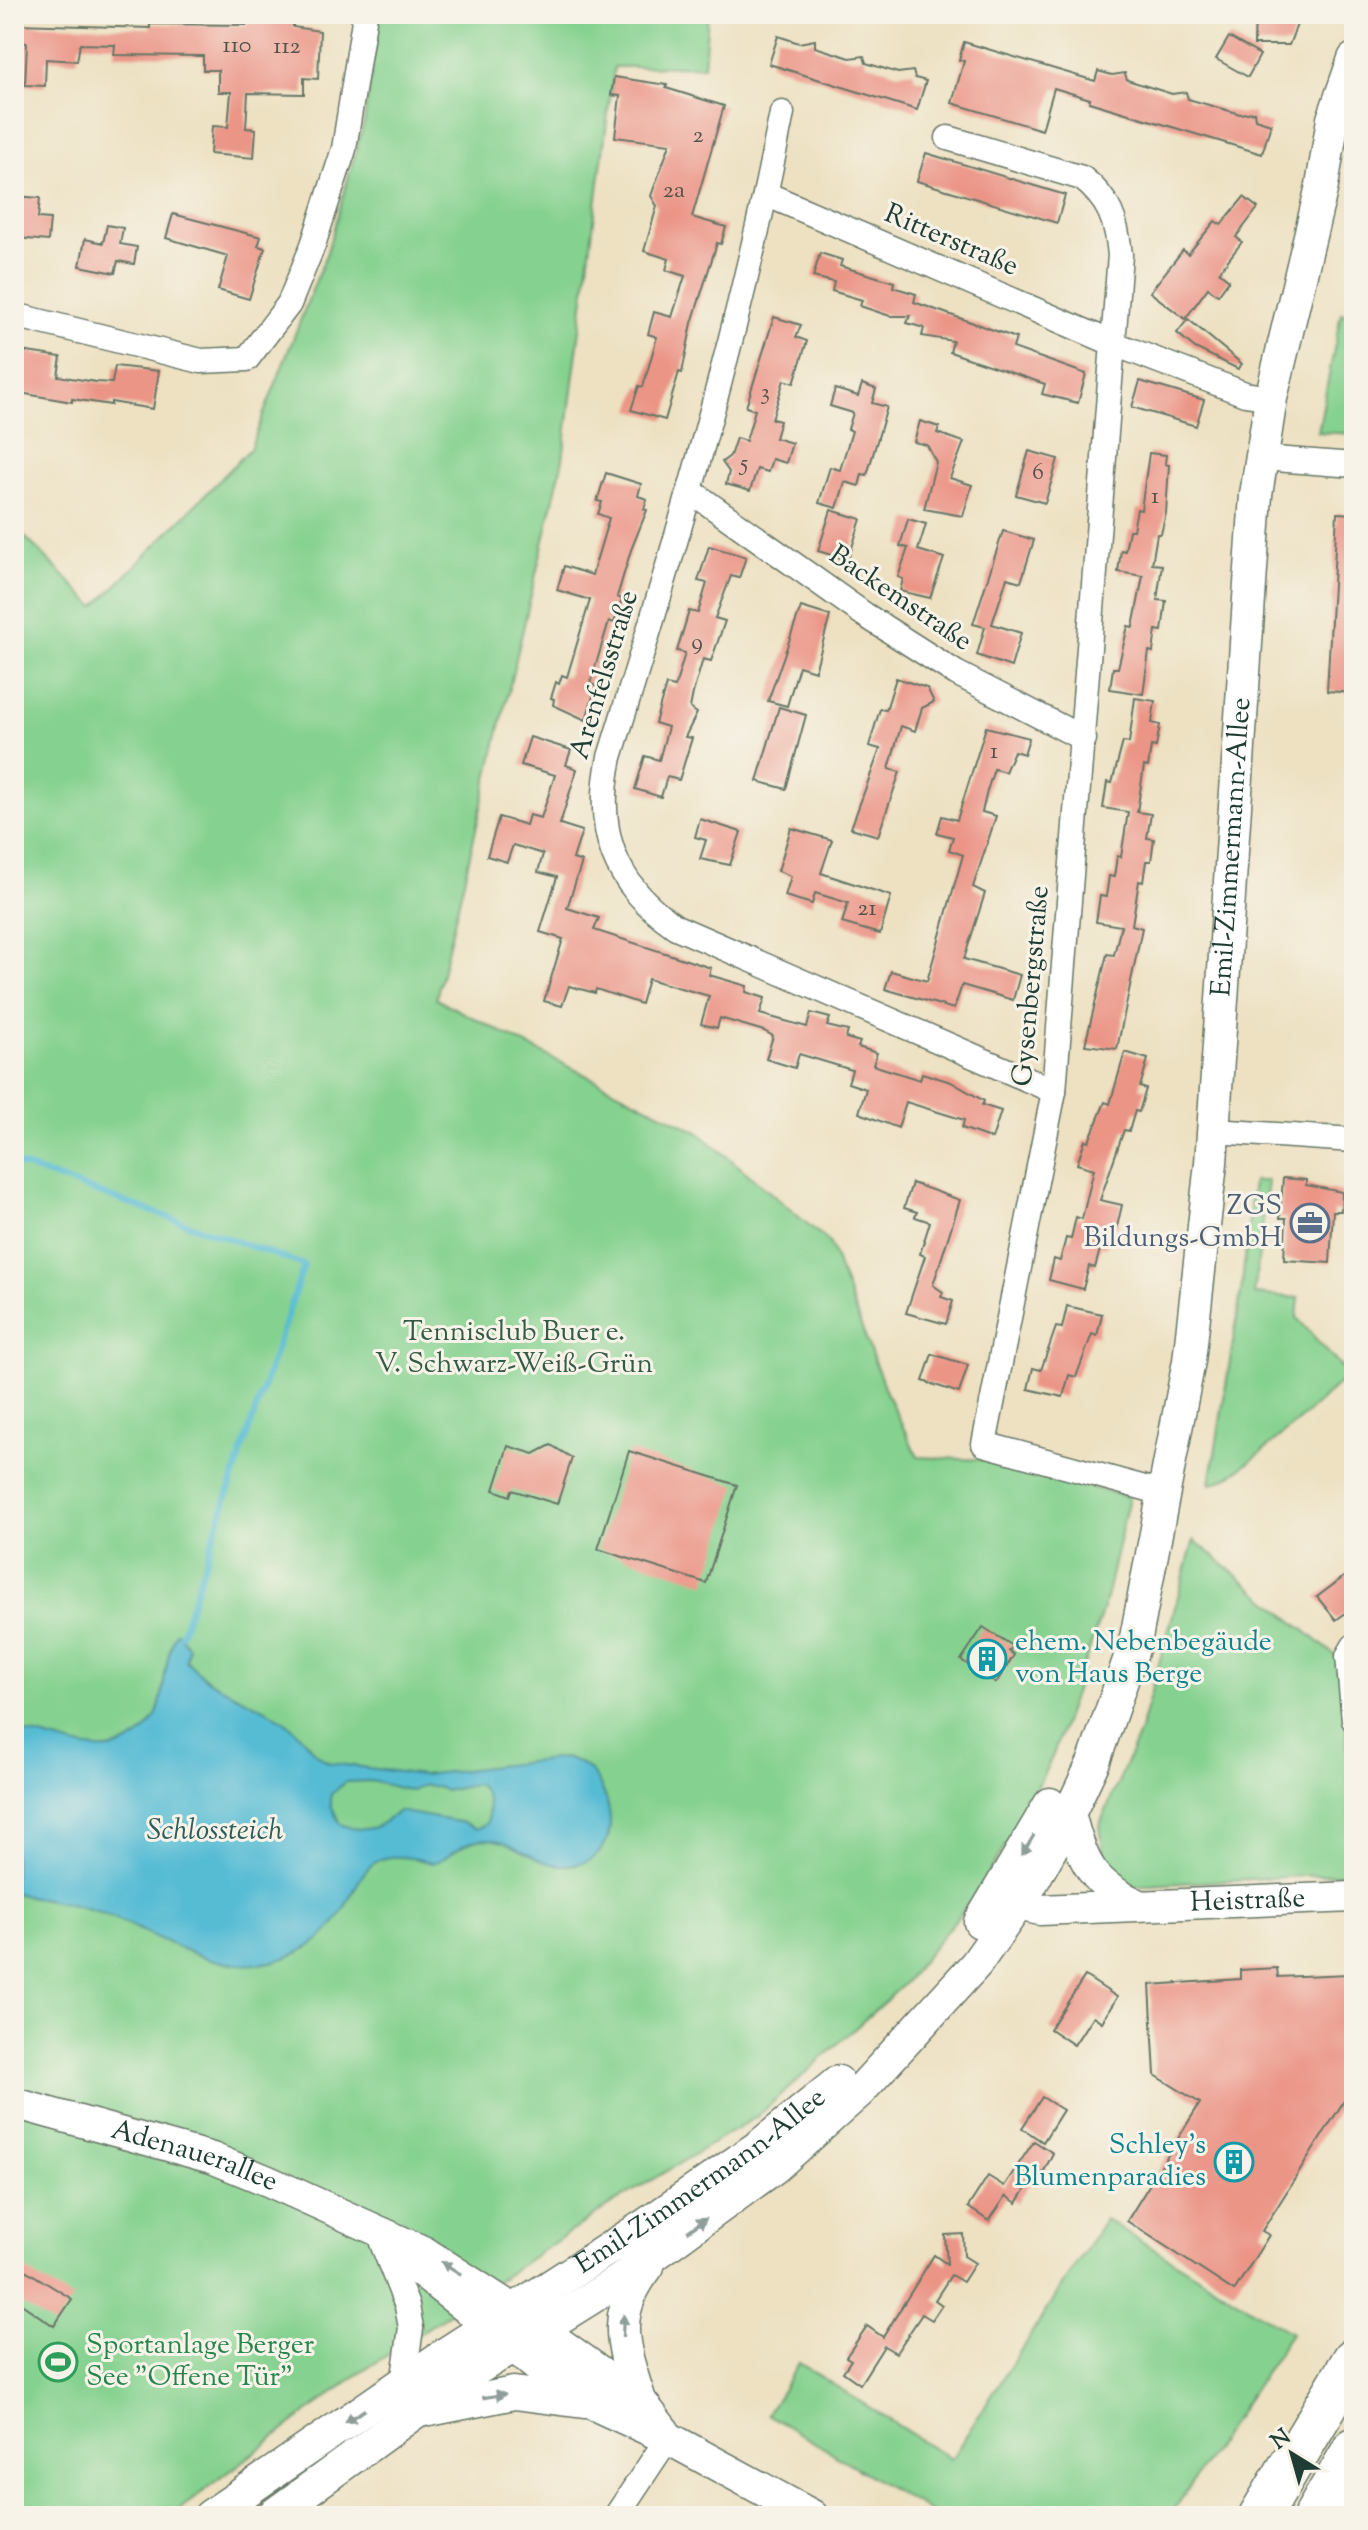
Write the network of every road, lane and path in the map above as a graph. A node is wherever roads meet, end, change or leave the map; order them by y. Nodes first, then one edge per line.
1 (365, 14) edge
2 (1354, 59) edge
3 (782, 113) dead end
4 (1354, 127) edge
5 (948, 138) dead end
6 (1322, 186) junction
7 (766, 194) junction
8 (14, 315) edge
9 (1112, 343) junction
10 (1271, 398) junction
11 (1261, 458) junction
12 (1354, 465) edge
13 (692, 492) junction
14 (1084, 739) junction
15 (1054, 1091) junction
16 (1213, 1131) junction
17 (1354, 1140) edge
18 (1161, 1503) junction
19 (1354, 1646) edge
20 (1354, 1720) edge
21 (1070, 1813) junction
22 (1354, 1897) edge
23 (1005, 1903) junction
24 (1142, 1906) junction
25 (14, 2103) edge
26 (374, 2235) junction
27 (658, 2253) junction
28 (515, 2329) junction
29 (1354, 2359) edge
30 (403, 2384) junction
31 (640, 2401) junction
32 (594, 2404) junction
33 (418, 2413) junction
34 (668, 2438) junction
35 (1354, 2449) edge
36 (210, 2516) edge
37 (272, 2516) edge
38 (616, 2516) edge
39 (812, 2516) edge
40 (1260, 2516) edge
41 (1315, 2516) edge

1 - 8 street
2 - 6 main road, Emil-Zimmermann-Allee
3 - 7 street, Arenfelsstraße
4 - 6 main road, Emil-Zimmermann-Allee
5 - 9 street
6 - 10 main road, Emil-Zimmermann-Allee
7 - 9 street, Ritterstraße
7 - 13 street, Arenfelsstraße
9 - 10 street, Ritterstraße
9 - 14 street, Gysenbergstraße
10 - 11 main road, Emil-Zimmermann-Allee
11 - 12 street
11 - 16 main road, Emil-Zimmermann-Allee
13 - 14 street, Backemstraße
13 - 15 street, Arenfelsstraße
14 - 15 street, Gysenbergstraße
15 - 18 street, Gysenbergstraße
16 - 17 street
16 - 18 main road, Emil-Zimmermann-Allee
18 - 21 main road, Emil-Zimmermann-Allee
18 -> 23 main road, Emil-Zimmermann-Allee
19 - 20 street
21 - 23 main road, Emil-Zimmermann-Allee
21 - 24 street, Heistraße
22 - 24 street, Heistraße
23 - 24 street, Heistraße
27 -> 23 main road, Emil-Zimmermann-Allee
23 - 28 main road, Emil-Zimmermann-Allee
25 - 26 street, Adenauerallee
26 - 28 street, Adenauerallee
26 - 30 street
27 - 28 main road, Emil-Zimmermann-Allee
31 -> 27 main road
28 - 30 main road, Emil-Zimmermann-Allee
28 - 31 main road, Adenauerallee
28 - 32 main road, Adenauerallee
28 - 33 main road, Emil-Zimmermann-Allee
29 - 40 highway
30 -> 36 main road, Emil-Zimmermann-Allee
31 - 34 main road, Adenauerallee
33 -> 32 main road
32 - 34 main road, Adenauerallee
33 - 37 main road, Emil-Zimmermann-Allee
34 - 38 street
34 - 39 main road, Adenauerallee
35 - 41 highway

